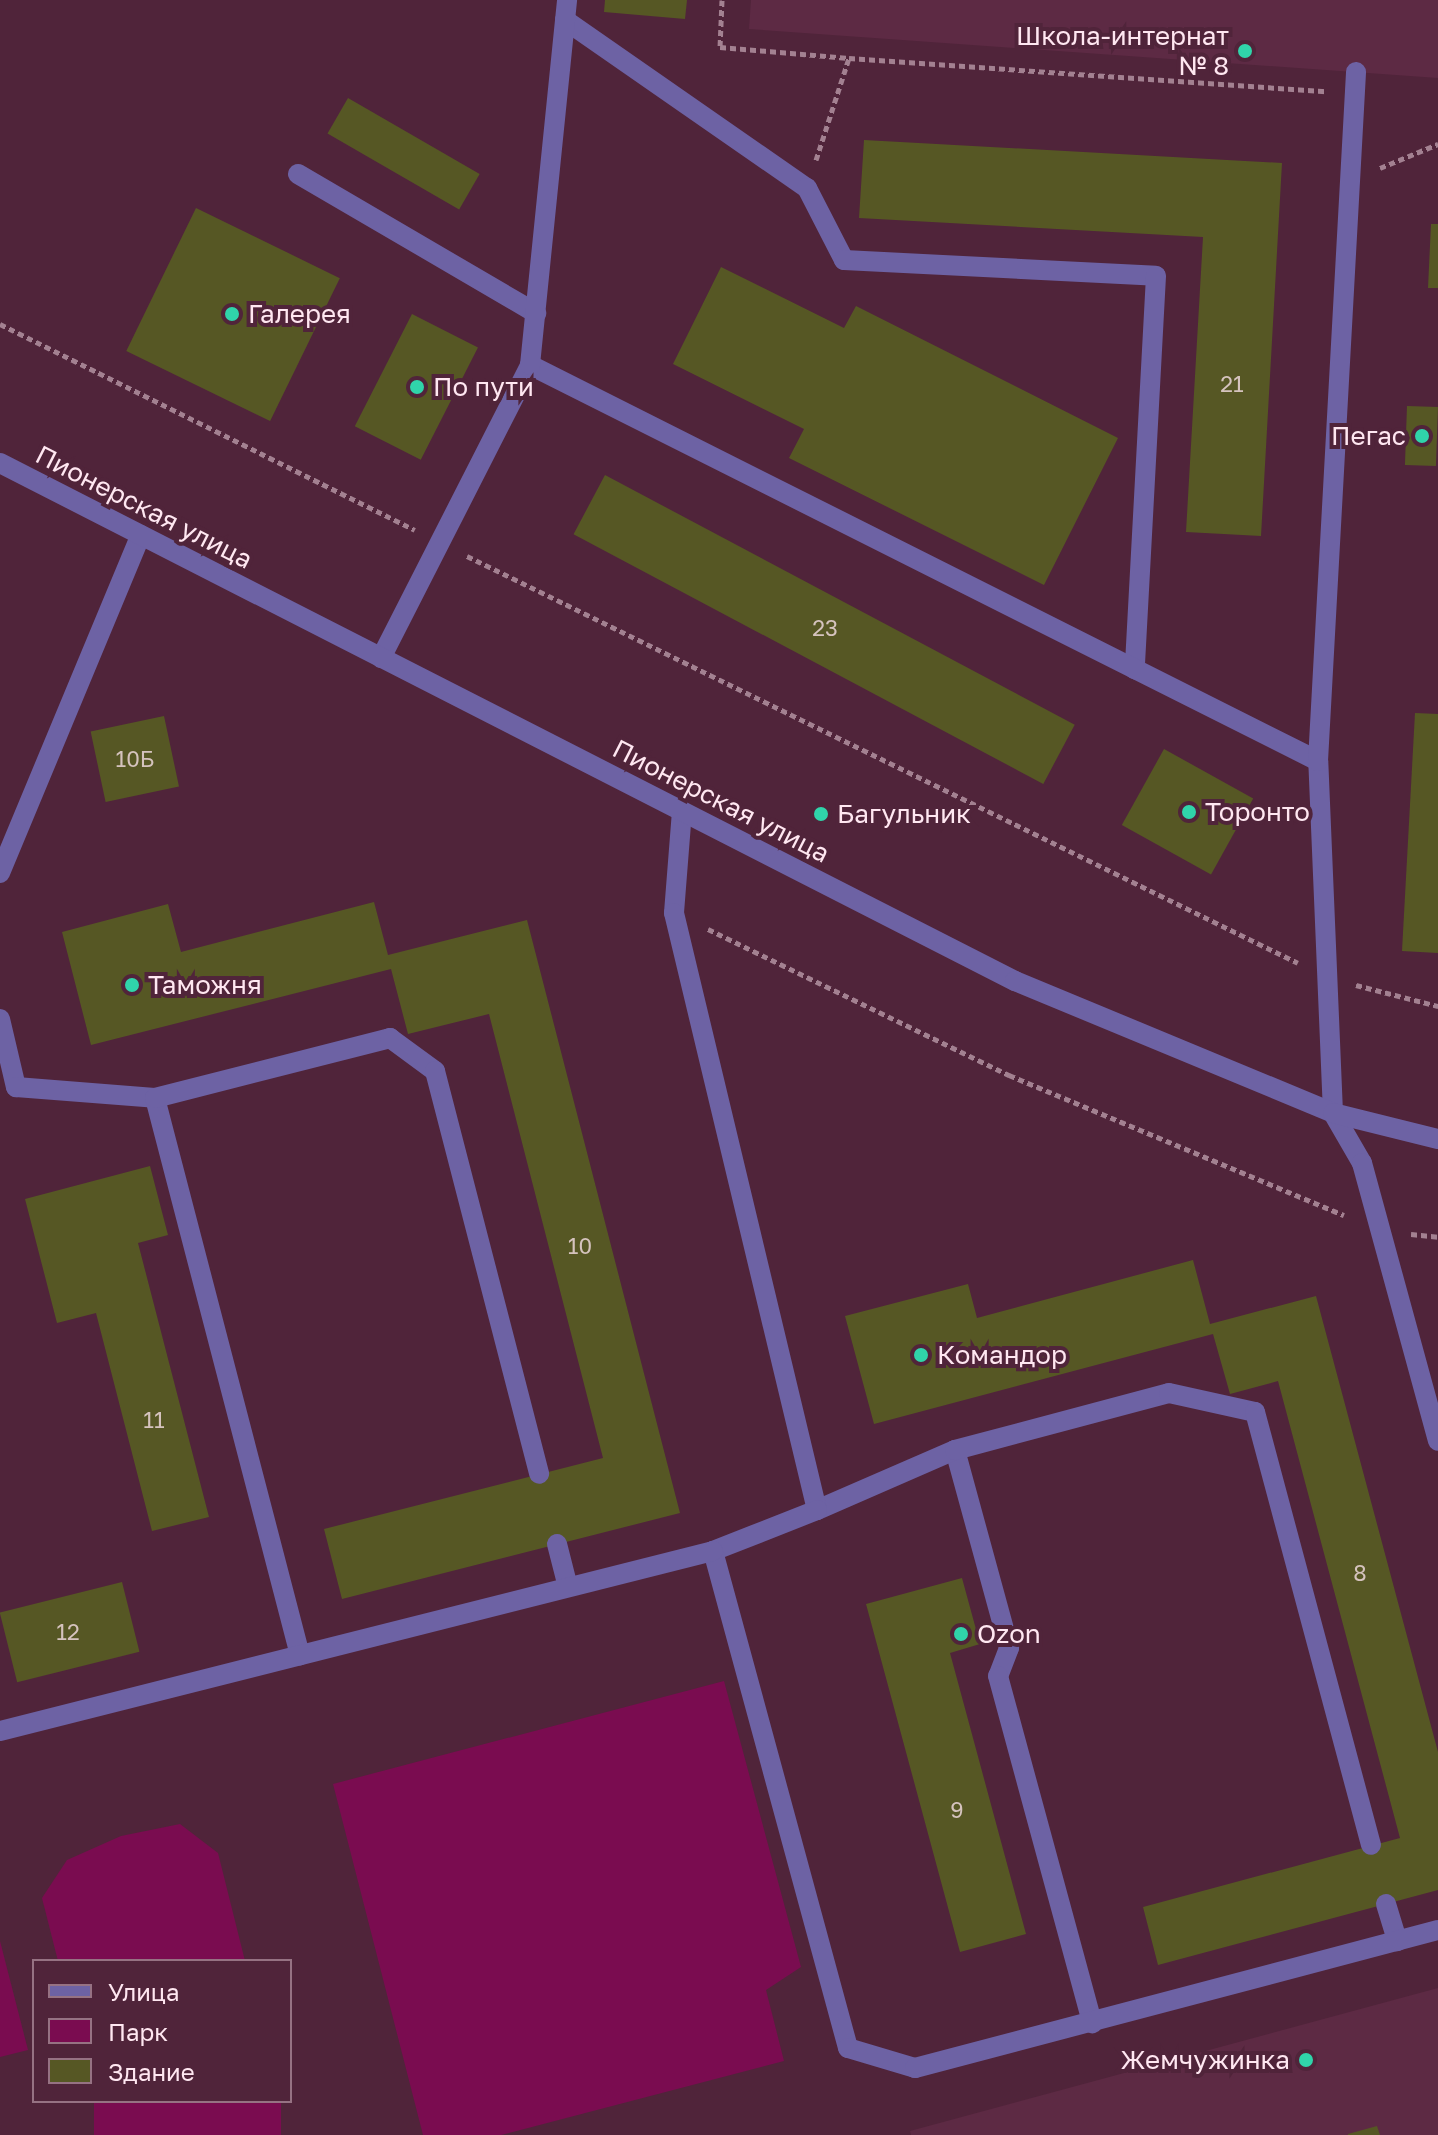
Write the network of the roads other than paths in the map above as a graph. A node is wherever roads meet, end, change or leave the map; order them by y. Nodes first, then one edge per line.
1 (566, 10) edge
2 (1356, 82) road end
3 (298, 174) dead end
4 (536, 313) junction
5 (530, 365) junction
6 (0, 463) edge
7 (141, 535) junction
8 (381, 658) junction
9 (1135, 669) junction
10 (1318, 761) junction
11 (682, 811) junction
12 (0, 873) edge
13 (0, 1019) edge
14 (155, 1098) junction
15 (1333, 1113) junction
16 (1438, 1139) edge
17 (1438, 1441) edge
18 (955, 1450) junction
19 (539, 1474) dead end
20 (817, 1510) junction
21 (557, 1544) dead end
22 (713, 1551) junction
23 (568, 1587) junction
24 (300, 1655) junction
25 (0, 1731) edge
26 (1371, 1845) dead end
27 (1386, 1904) dead end
28 (1438, 1930) edge
29 (1397, 1941) junction
30 (1092, 2023) junction

1 - 4 street
1 - 9 street
2 - 10 street
3 - 4 street
4 - 5 street
5 - 8 street
5 - 9 street
6 - 7 street, Пионерская улица
7 - 8 street, Пионерская улица
7 - 12 street
8 - 11 street, Пионерская улица
9 - 10 street
10 - 15 street
11 - 15 street, Пионерская улица
11 - 20 street
13 - 14 street
14 - 19 street
14 - 24 street
15 - 16 street, Пионерская улица
15 - 17 street
18 - 20 street
18 - 26 street
18 - 30 street
20 - 22 street
21 - 23 street
22 - 23 street
22 - 30 street
23 - 24 street
24 - 25 street
27 - 29 street
28 - 29 street
29 - 30 street

